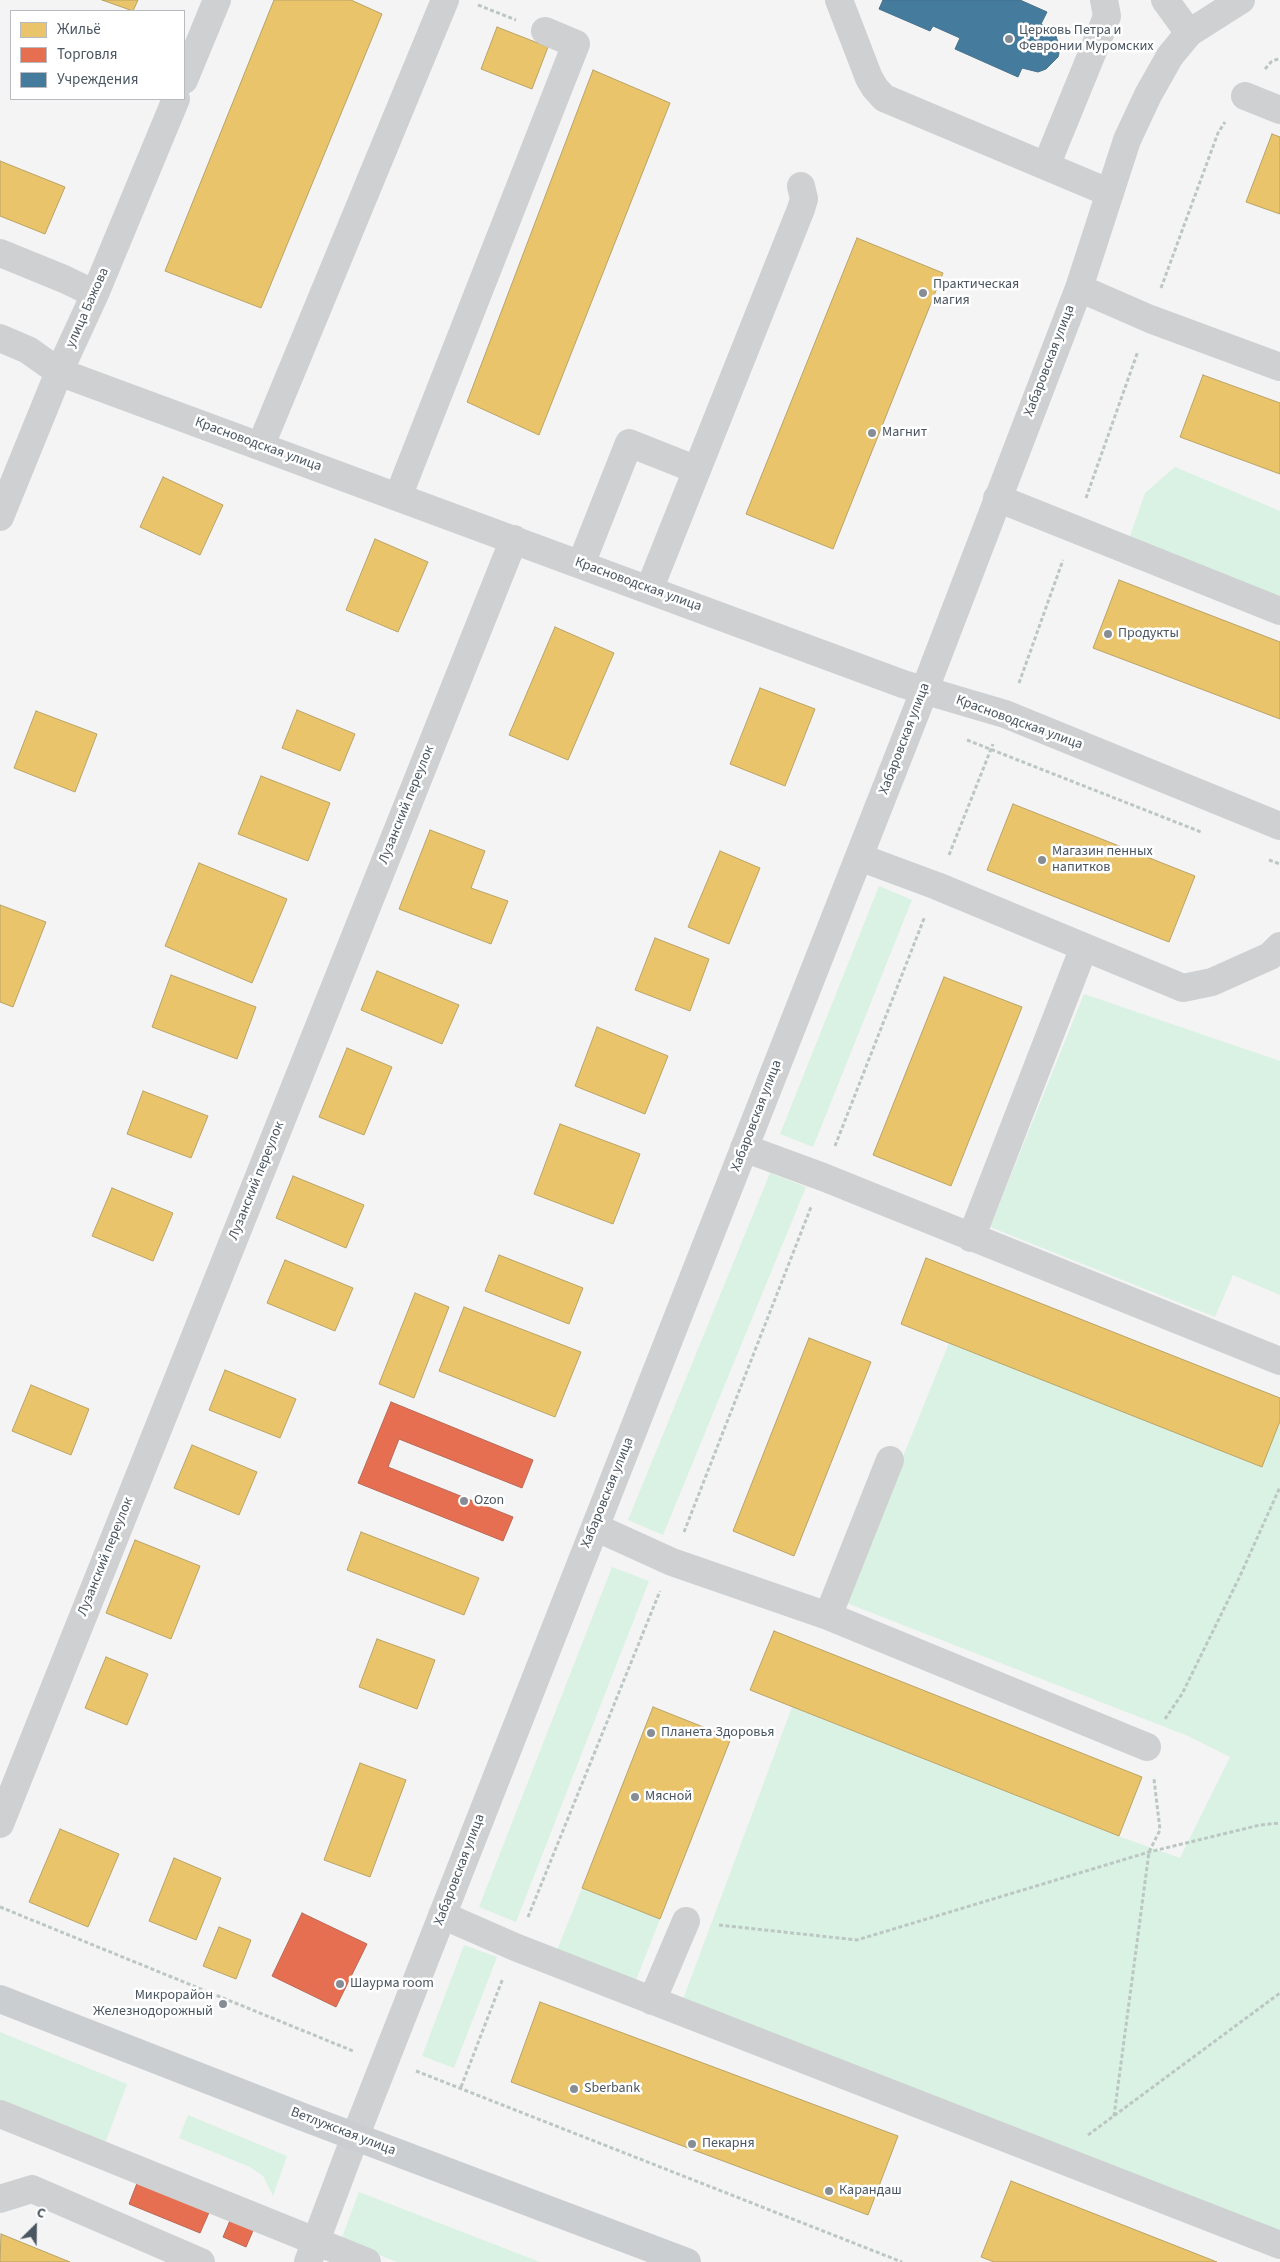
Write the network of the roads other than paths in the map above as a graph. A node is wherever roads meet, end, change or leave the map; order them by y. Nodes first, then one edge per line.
1 (217, 0) edge
2 (445, 0) edge
3 (839, 0) edge
4 (1104, 0) edge
5 (1164, 0) edge
6 (1241, 0) edge
7 (545, 31) road end
8 (1189, 32) junction
9 (185, 78) edge
10 (1245, 96) road end
11 (176, 100) edge
12 (1280, 110) edge
13 (1046, 166) junction
14 (801, 186) dead end
15 (1110, 193) junction
16 (0, 253) edge
17 (1079, 288) junction
18 (95, 294) junction
19 (0, 338) edge
20 (1280, 367) edge
21 (59, 372) junction
22 (261, 445) junction
23 (696, 470) junction
24 (398, 496) junction
25 (997, 498) junction
26 (0, 517) edge
27 (514, 539) junction
28 (581, 564) junction
29 (649, 590) junction
30 (1280, 611) edge
31 (925, 690) junction
32 (1280, 826) edge
33 (859, 857) junction
34 (1280, 946) edge
35 (1084, 947) junction
36 (744, 1148) junction
37 (971, 1238) junction
38 (1280, 1361) edge
39 (890, 1460) dead end
40 (595, 1527) junction
41 (828, 1616) junction
42 (1147, 1747) road end
43 (0, 1824) edge
44 (442, 1915) junction
45 (686, 1921) road end
46 (0, 1998) edge
47 (652, 2001) junction
48 (0, 2114) edge
49 (355, 2137) junction
50 (0, 2199) edge
51 (1280, 2245) edge
52 (312, 2252) edge
53 (201, 2262) edge
54 (367, 2262) edge
55 (687, 2262) edge

1 - 9 street
2 - 22 street
3 - 13 street
4 - 13 street
5 - 8 street
6 - 8 street, Хабаровская улица
7 - 24 street
8 - 15 street, Хабаровская улица
10 - 12 street
11 - 18 street, улица Бажова
13 - 15 street
14 - 23 street
15 - 17 street, Хабаровская улица
16 - 18 street
17 - 20 street
17 - 25 street, Хабаровская улица
18 - 21 street, улица Бажова
19 - 21 street, Красноводская улица
21 - 22 street, Красноводская улица
21 - 26 street, улица Бажова
22 - 24 street, Красноводская улица
23 - 28 street
23 - 29 street
24 - 27 street, Красноводская улица
25 - 30 street
25 - 31 street, Хабаровская улица
27 - 28 street, Красноводская улица
27 - 43 street, Лузанский переулок
28 - 29 street, Красноводская улица
29 - 31 street, Красноводская улица
31 - 32 street, Красноводская улица
31 - 33 street, Хабаровская улица
33 - 35 street
33 - 36 street, Хабаровская улица
34 - 35 street
35 - 37 street
36 - 37 street
36 - 40 street, Хабаровская улица
37 - 38 street
39 - 41 street
40 - 41 street
40 - 44 street, Хабаровская улица
41 - 42 street
44 - 47 street
44 - 49 street, Хабаровская улица
45 - 47 street
46 - 49 main road, Ветлужская улица
47 - 51 street
48 - 52 street
49 - 52 street, Хабаровская улица
49 - 55 main road, Ветлужская улица
50 - 53 street
52 - 54 street

